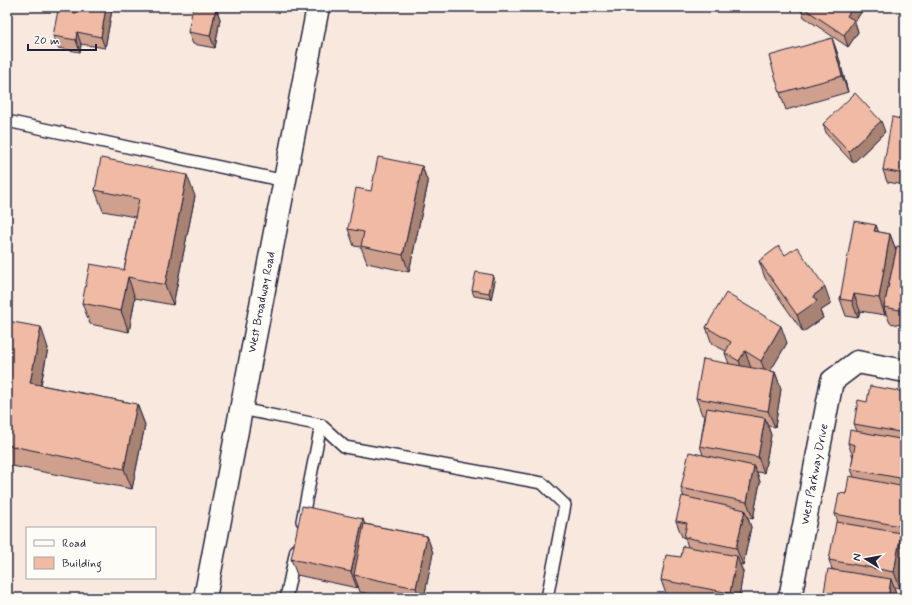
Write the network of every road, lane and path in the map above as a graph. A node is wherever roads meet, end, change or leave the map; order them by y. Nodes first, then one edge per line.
1 (318, 7) edge
2 (7, 121) edge
3 (285, 182) junction
4 (905, 371) edge
5 (241, 409) junction
6 (321, 425) junction
7 (205, 598) edge
8 (286, 598) edge
9 (547, 598) edge
10 (790, 598) edge

1 - 3 main road, West Broadway Road
2 - 3 lane
3 - 5 main road, West Broadway Road
4 - 10 main road, West Parkway Drive
5 - 6 lane
5 - 7 main road, West Broadway Road
6 - 8 lane
6 - 9 lane

